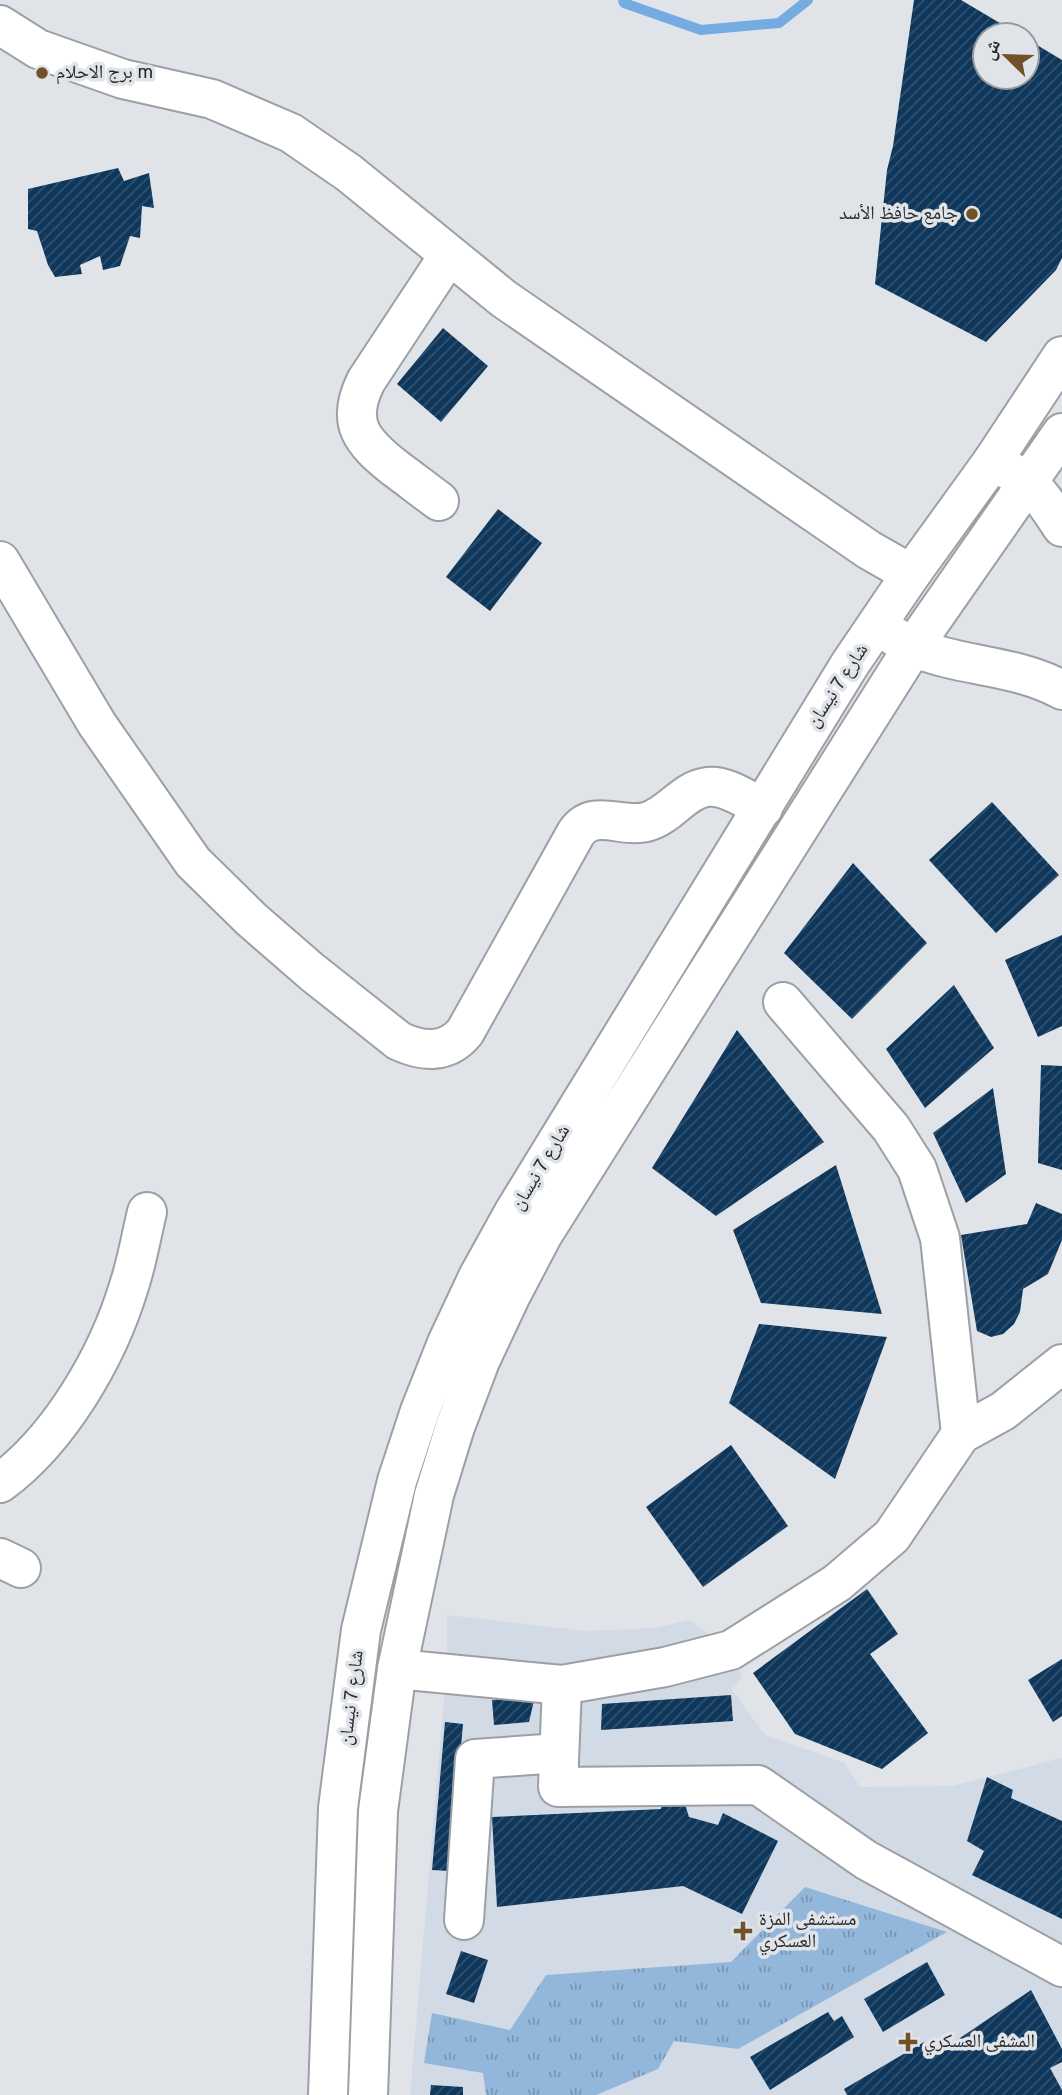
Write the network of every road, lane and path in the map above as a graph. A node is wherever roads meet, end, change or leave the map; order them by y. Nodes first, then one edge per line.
1 (0, 25) edge
2 (449, 255) junction
3 (1062, 356) edge
4 (1062, 433) edge
5 (992, 462) junction
6 (1030, 482) junction
7 (439, 501) dead end
8 (1062, 527) edge
9 (0, 561) edge
10 (911, 573) junction
11 (878, 625) junction
12 (913, 647) junction
13 (1062, 690) edge
14 (763, 807) junction
15 (783, 1002) dead end
16 (147, 1212) dead end
17 (1062, 1364) edge
18 (961, 1434) junction
19 (0, 1483) edge
20 (397, 1669) junction
21 (562, 1685) junction
22 (559, 1752) junction
23 (464, 1920) dead end
24 (1062, 1967) edge
25 (328, 2095) edge
26 (368, 2095) edge

1 - 2 main road
2 - 7 main road
2 - 10 main road
3 - 5 main road, شارع 7 نيسان
4 - 6 main road, شارع 7 نيسان
5 - 6 main road
5 - 10 main road, شارع 7 نيسان
6 - 8 main road
6 - 12 main road, شارع 7 نيسان
9 - 14 main road
10 - 11 main road, شارع 7 نيسان
11 - 12 main road
11 - 14 main road, شارع 7 نيسان
12 - 13 main road
12 - 20 main road, شارع 7 نيسان
14 - 25 main road, شارع 7 نيسان
15 - 18 main road
16 - 19 main road
17 - 18 main road
18 - 21 main road
20 - 21 main road
20 - 26 main road, شارع 7 نيسان
21 - 22 main road
22 - 23 main road
22 - 24 main road

